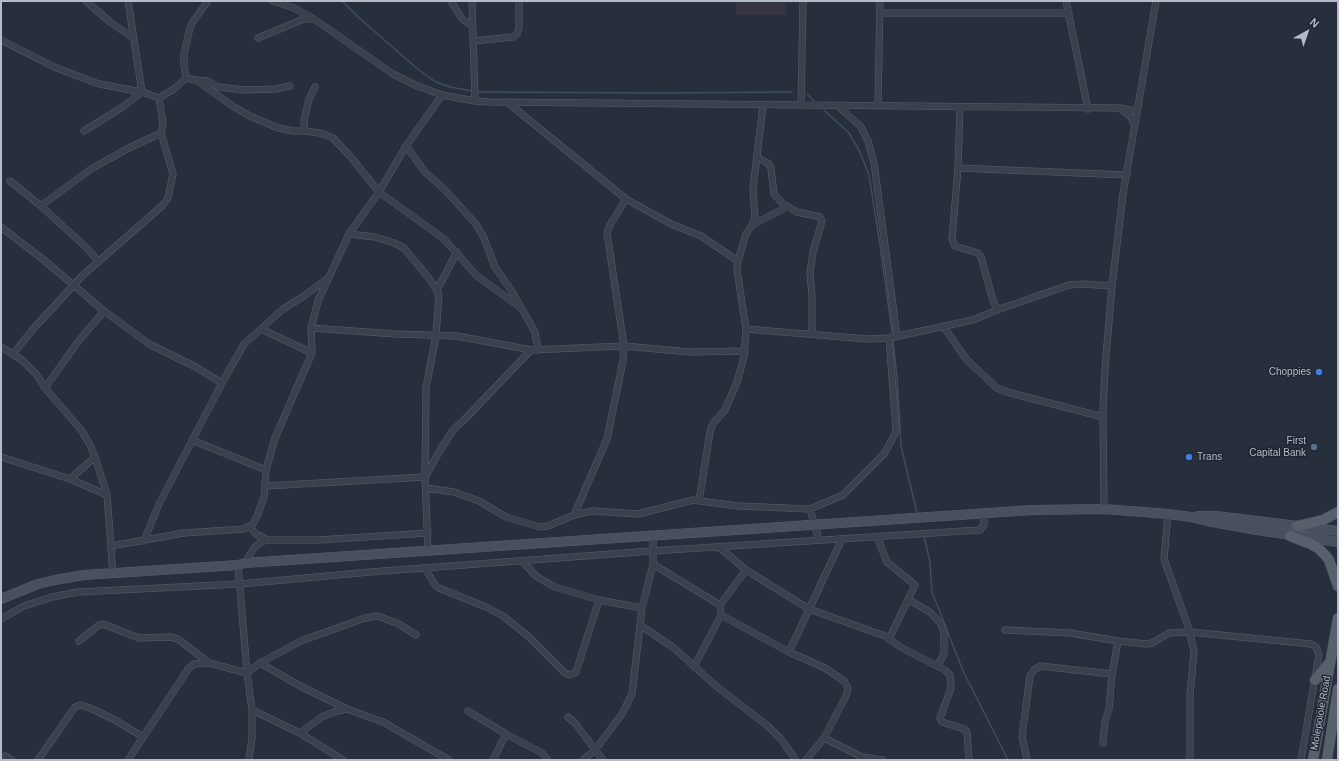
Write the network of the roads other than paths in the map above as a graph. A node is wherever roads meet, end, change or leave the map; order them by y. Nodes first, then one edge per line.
1 (86, 1) edge
2 (128, 1) edge
3 (208, 1) edge
4 (273, 1) edge
5 (451, 1) edge
6 (472, 1) edge
7 (519, 1) edge
8 (803, 1) edge
9 (880, 1) edge
10 (1066, 1) edge
11 (1156, 1) edge
12 (1069, 13) junction
13 (880, 14) junction
14 (314, 19) junction
15 (472, 26) junction
16 (133, 38) junction
17 (258, 38) dead end
18 (1, 40) edge
19 (473, 41) junction
20 (186, 78) junction
21 (196, 80) junction
22 (290, 86) dead end
23 (315, 87) dead end
24 (142, 92) junction
25 (442, 95) junction
26 (159, 98) junction
27 (475, 101) junction
28 (507, 102) junction
29 (764, 105) junction
30 (800, 105) junction
31 (838, 106) junction
32 (878, 106) junction
33 (960, 107) junction
34 (1120, 108) junction
35 (1088, 109) junction
36 (1136, 111) junction
37 (1135, 129) junction
38 (84, 131) dead end
39 (305, 131) junction
40 (161, 133) junction
41 (406, 146) junction
42 (757, 157) junction
43 (958, 168) junction
44 (1127, 176) junction
45 (10, 181) dead end
46 (379, 192) junction
47 (626, 199) junction
48 (41, 206) junction
49 (787, 207) junction
50 (752, 225) junction
51 (1, 227) edge
52 (349, 234) junction
53 (457, 252) junction
54 (98, 261) junction
55 (738, 261) junction
56 (328, 277) junction
57 (74, 285) junction
58 (1112, 286) junction
59 (436, 290) junction
60 (520, 307) junction
61 (997, 310) junction
62 (104, 311) junction
63 (943, 326) junction
64 (311, 328) junction
65 (746, 328) junction
66 (261, 329) junction
67 (812, 334) junction
68 (436, 335) junction
69 (897, 336) junction
70 (889, 338) junction
71 (624, 346) junction
72 (1, 347) edge
73 (530, 350) junction
74 (538, 350) junction
75 (745, 351) junction
76 (312, 353) junction
77 (13, 354) junction
78 (222, 383) junction
79 (45, 388) junction
80 (1103, 417) junction
81 (192, 440) junction
82 (1, 457) edge
83 (95, 457) junction
84 (266, 470) junction
85 (425, 477) junction
86 (70, 479) junction
87 (266, 486) junction
88 (426, 488) junction
89 (107, 495) junction
90 (699, 501) junction
91 (810, 509) junction
92 (1104, 509) junction
93 (1338, 512) edge
94 (984, 513) junction
95 (1168, 514) junction
96 (574, 515) junction
97 (1191, 517) junction
98 (815, 525) junction
99 (1297, 526) junction
100 (250, 527) junction
101 (1338, 531) edge
102 (428, 533) junction
103 (653, 536) junction
104 (877, 536) junction
105 (1290, 536) junction
106 (842, 539) junction
107 (268, 540) junction
108 (819, 540) junction
109 (144, 541) junction
110 (1338, 542) edge
111 (111, 546) junction
112 (719, 547) junction
113 (652, 551) junction
114 (428, 552) junction
115 (522, 561) junction
116 (242, 564) junction
117 (652, 564) junction
118 (425, 568) junction
119 (746, 570) junction
120 (113, 574) junction
121 (240, 584) junction
122 (1338, 586) edge
123 (1, 599) edge
124 (599, 600) junction
125 (909, 600) junction
126 (720, 605) junction
127 (642, 608) junction
128 (809, 609) junction
129 (721, 614) junction
130 (1338, 618) edge
131 (1, 619) edge
132 (640, 624) junction
133 (1004, 630) dead end
134 (1190, 632) junction
135 (416, 635) dead end
136 (889, 639) junction
137 (80, 641) dead end
138 (1118, 641) junction
139 (789, 652) junction
140 (1330, 662) junction
141 (209, 663) junction
142 (260, 663) junction
143 (938, 665) junction
144 (694, 667) junction
145 (247, 673) junction
146 (1112, 674) junction
147 (1315, 680) junction
148 (1338, 689) edge
149 (347, 709) junction
150 (252, 710) junction
151 (468, 711) dead end
152 (568, 717) dead end
153 (300, 733) junction
154 (506, 734) junction
155 (143, 737) junction
156 (824, 738) junction
157 (1104, 743) dead end
158 (595, 750) junction
159 (5, 756) dead end
160 (12, 760) edge
161 (38, 760) edge
162 (128, 760) edge
163 (249, 760) edge
164 (344, 760) edge
165 (449, 760) edge
166 (493, 760) edge
167 (548, 760) edge
168 (583, 760) edge
169 (603, 760) edge
170 (796, 760) edge
171 (806, 760) edge
172 (882, 760) edge
173 (969, 760) edge
174 (1027, 760) edge
175 (1190, 760) edge
176 (1301, 760) edge
177 (1313, 760) edge
178 (1327, 760) edge

1 - 16 street
2 - 16 street
3 - 20 street
4 - 14 street
5 - 15 street
6 - 15 street
7 - 19 street
8 - 30 street
9 - 13 street
10 - 12 street
11 - 36 street
12 - 13 street
12 - 35 street
13 - 32 street
14 - 17 street
14 - 25 street
15 - 19 street
16 - 24 street
18 - 24 street
19 - 27 street
20 - 21 street
20 - 26 street
21 - 22 street
21 - 39 street
23 - 39 street
24 - 26 street
24 - 38 street
25 - 27 street
25 - 41 street
26 - 40 street
27 - 28 street
28 - 29 street
28 - 47 street
29 - 30 street
29 - 42 street
30 - 31 street
31 - 32 street
31 - 69 street
32 - 33 street
33 - 35 street
33 - 43 street
34 - 35 street
34 - 36 street
34 - 37 street
36 - 37 street
37 - 44 street
39 - 46 street
40 - 48 street
40 - 54 street
41 - 46 street
41 - 60 street
42 - 49 street
42 - 50 street
43 - 44 street
43 - 61 street
44 - 58 street
45 - 48 street
46 - 52 street
46 - 53 street
47 - 55 street
47 - 71 street
48 - 54 street
49 - 50 street
49 - 67 street
50 - 55 street
51 - 57 street
52 - 56 street
52 - 59 street
53 - 59 street
53 - 60 street
54 - 57 street
55 - 65 street
56 - 64 street
56 - 66 street
57 - 62 street
57 - 77 street
58 - 61 street
58 - 80 street
59 - 68 street
60 - 74 street
61 - 63 street
62 - 78 street
62 - 79 street
63 - 69 street
63 - 80 street
64 - 68 street
64 - 76 street
65 - 67 street
65 - 75 street
66 - 76 street
66 - 78 street
67 - 70 street
68 - 73 street
68 - 85 street
69 - 70 street
70 - 91 street
71 - 74 street
71 - 75 street
71 - 96 street
72 - 77 street
73 - 74 street
73 - 85 street
75 - 90 street
76 - 84 street
77 - 79 street
78 - 81 street
79 - 83 street
80 - 92 street
81 - 84 street
81 - 109 street
82 - 86 street
83 - 86 street
83 - 89 street
84 - 87 street
85 - 87 street
85 - 88 street
86 - 89 street
87 - 100 street
88 - 96 street
88 - 102 street
89 - 111 street
90 - 91 street
90 - 96 street
91 - 98 street
92 - 94 main road
92 - 95 main road
93 - 99 main road
94 - 98 main road
94 - 104 street
95 - 97 main road
95 - 134 street
97 - 99 main road
97 - 105 main road
98 - 103 main road
98 - 108 street
99 - 101 main road
100 - 107 street
100 - 109 street
102 - 107 street
102 - 114 street
103 - 113 street
103 - 114 main road
104 - 106 street
104 - 125 street
105 - 110 main road
105 - 122 main road
106 - 108 street
106 - 128 street
107 - 116 street
108 - 112 street
109 - 111 street
111 - 120 street
112 - 113 street
112 - 119 street
113 - 115 street
113 - 117 street
114 - 116 main road
115 - 118 street
115 - 124 street
116 - 120 main road
116 - 121 street
117 - 126 street
117 - 127 street
118 - 121 street
118 - 124 street
119 - 126 street
119 - 128 street
120 - 123 main road
121 - 131 street
121 - 145 street
124 - 127 street
125 - 136 street
125 - 143 street
126 - 129 street
127 - 132 street
128 - 136 street
128 - 139 street
129 - 139 street
129 - 144 street
130 - 140 main road, Molepolole Road
132 - 144 street
132 - 158 street
133 - 138 street
134 - 138 street
134 - 147 street
134 - 175 street
135 - 142 street
136 - 143 street
137 - 141 street
138 - 146 street
139 - 156 street
140 - 147 main road
140 - 177 main road, Molepolole Road
141 - 145 street
141 - 155 street
142 - 145 street
142 - 149 street
143 - 173 street
144 - 170 street
145 - 150 street
146 - 157 street
146 - 174 street
147 - 176 street
148 - 178 main road, Molepolole Road
149 - 153 street
149 - 165 street
150 - 153 street
150 - 163 street
151 - 154 street
152 - 158 street
153 - 164 street
154 - 166 street
154 - 167 street
155 - 161 street
155 - 162 street
156 - 171 street
156 - 172 street
158 - 168 street
158 - 169 street
159 - 160 street

